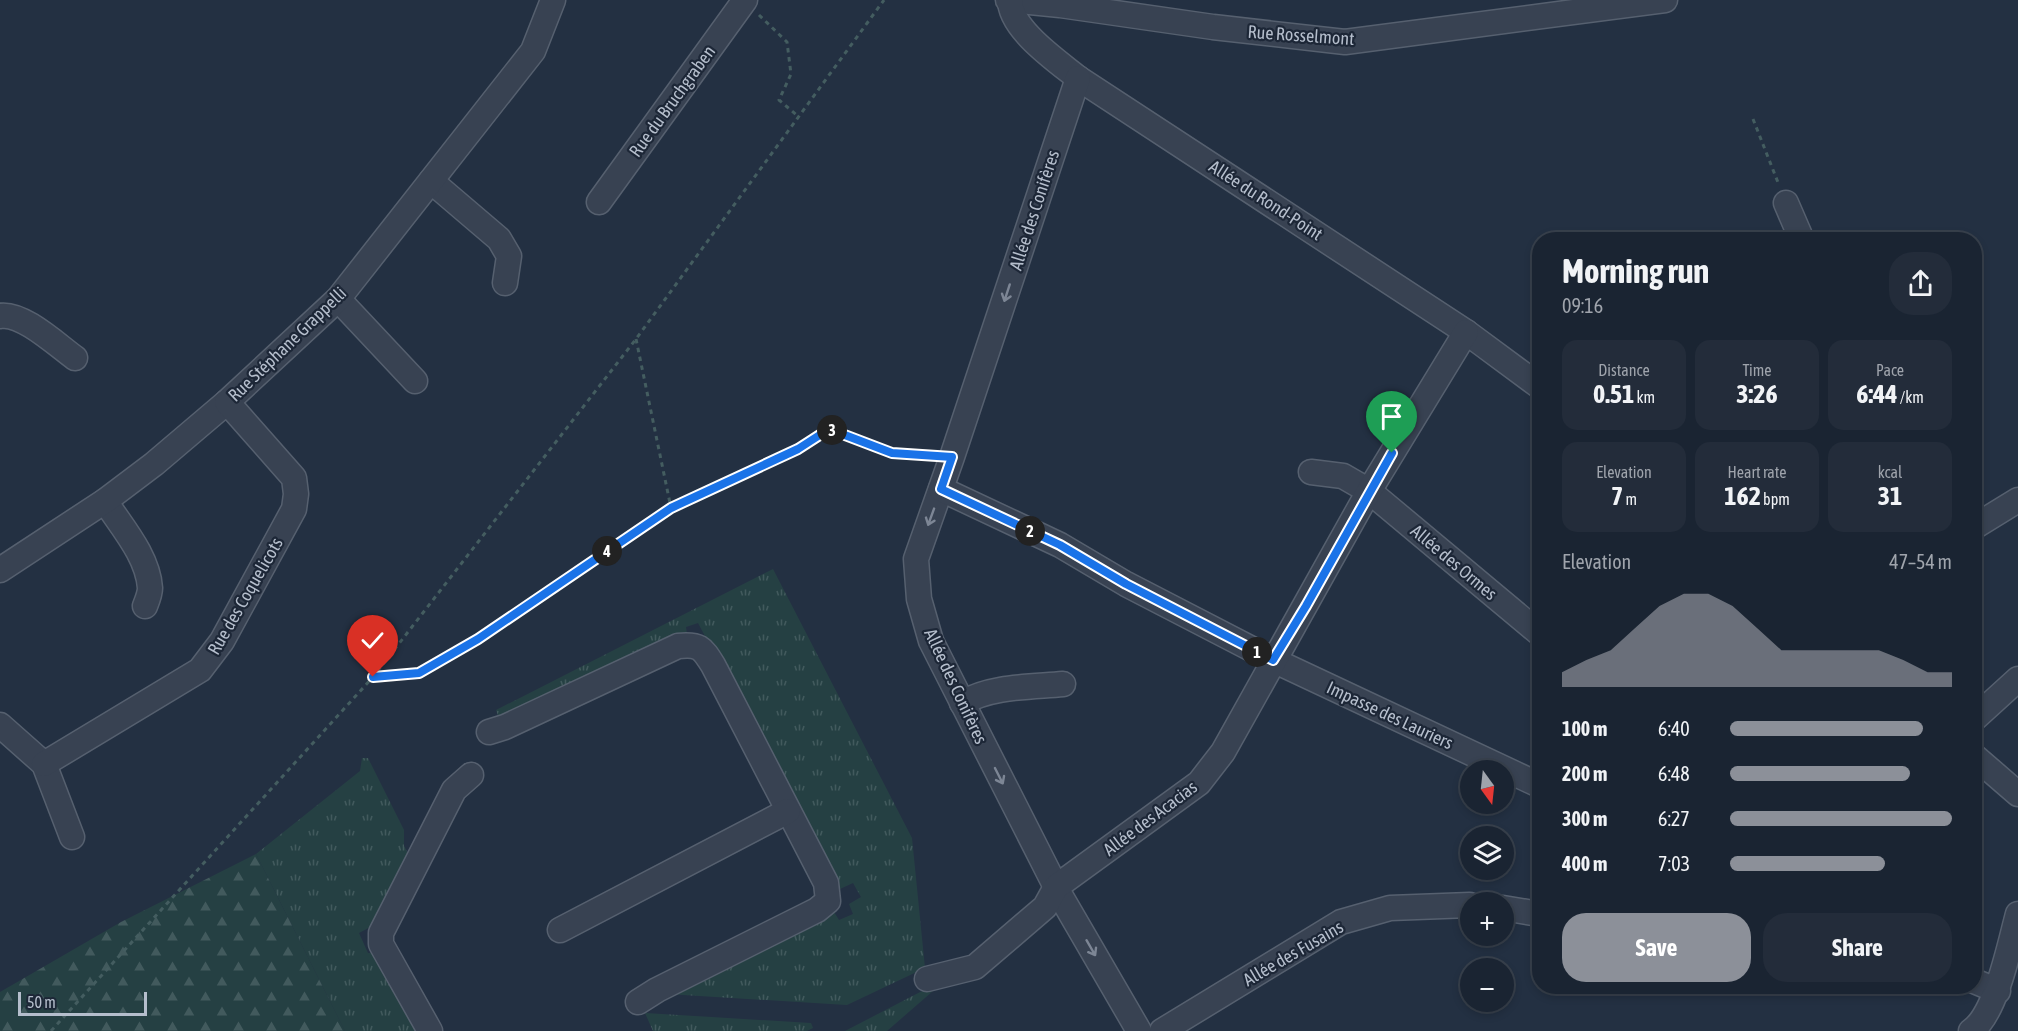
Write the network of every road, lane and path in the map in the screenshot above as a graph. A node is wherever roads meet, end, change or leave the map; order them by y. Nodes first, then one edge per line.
1 (553, 0) edge
2 (884, 0) edge
3 (1009, 0) edge
4 (1665, 0) edge
5 (745, 1) edge
6 (1078, 78) junction
7 (799, 117) junction
8 (1753, 119) dead end
9 (431, 181) junction
10 (599, 202) dead end
11 (1786, 203) joint
12 (1799, 232) edge
13 (505, 283) dead end
14 (338, 299) junction
15 (0, 316) edge
16 (1466, 332) junction
17 (636, 339) junction
18 (75, 358) dead end
19 (415, 381) dead end
20 (1532, 381) edge
21 (227, 402) junction
22 (952, 457) junction
23 (1311, 472) dead end
24 (941, 489) junction
25 (1369, 491) junction
26 (2018, 500) edge
27 (105, 501) junction
28 (671, 508) junction
29 (1982, 522) edge
30 (0, 570) edge
31 (146, 606) dead end
32 (1532, 627) edge
33 (1273, 660) junction
34 (373, 677) junction
35 (2018, 679) edge
36 (1063, 684) dead end
37 (962, 702) junction
38 (1982, 713) edge
39 (0, 725) edge
40 (489, 732) dead end
41 (1982, 763) edge
42 (44, 764) junction
43 (471, 775) dead end
44 (1532, 781) edge
45 (2018, 794) edge
46 (789, 811) junction
47 (72, 837) dead end
48 (1056, 887) junction
49 (1460, 904) edge
50 (1514, 910) edge
51 (1532, 913) edge
52 (2018, 914) edge
53 (560, 930) dead end
54 (927, 979) dead end
55 (1982, 984) edge
56 (1998, 990) junction
57 (638, 1002) dead end
58 (51, 1031) edge
59 (430, 1031) edge
60 (1139, 1031) edge
61 (1162, 1031) edge
62 (1971, 1031) edge

1 - 9 street, Rue Stéphane Grappelli
2 - 7 path
3 - 4 street, Rue Rosselmont
3 - 6 street, Allée du Rond-Point
5 - 7 path
5 - 10 street, Rue du Bruchgraben
6 - 16 street, Allée du Rond-Point
6 -> 22 street, Allée des Conifères
7 - 17 path
8 - 11 path
9 - 13 street
9 - 14 street, Rue Stéphane Grappelli
11 - 12 street
14 - 19 street
14 - 21 street, Rue Stéphane Grappelli
15 - 18 street
16 - 20 street, Allée du Rond-Point
16 - 25 street, Allée des Acacias
17 - 28 path
17 - 34 path
21 - 27 street, Rue Stéphane Grappelli
21 - 42 street, Rue des Coquelicots
22 - 24 street, Allée des Conifères
22 - 28 path
23 - 25 street, Allée des Ormes
24 - 33 street, Impasse des Lauriers
24 -> 37 street, Allée des Conifères
25 - 32 street, Allée des Ormes
25 - 33 street, Allée des Acacias
26 - 29 street
27 - 30 street, Rue Stéphane Grappelli
27 - 31 street
28 - 34 path
33 - 44 street, Impasse des Lauriers
33 - 48 street, Allée des Acacias
34 - 58 path
35 - 38 street
36 - 37 street
37 -> 48 street, Allée des Conifères
39 - 42 street
40 - 46 street
41 - 45 street
42 - 47 street
43 - 59 street
46 - 53 street
46 - 57 street
48 - 54 street
48 -> 60 street, Allée des Conifères
49 - 61 street, Allée des Fusains
50 - 51 street
52 - 56 street
55 - 56 street
56 - 62 street

